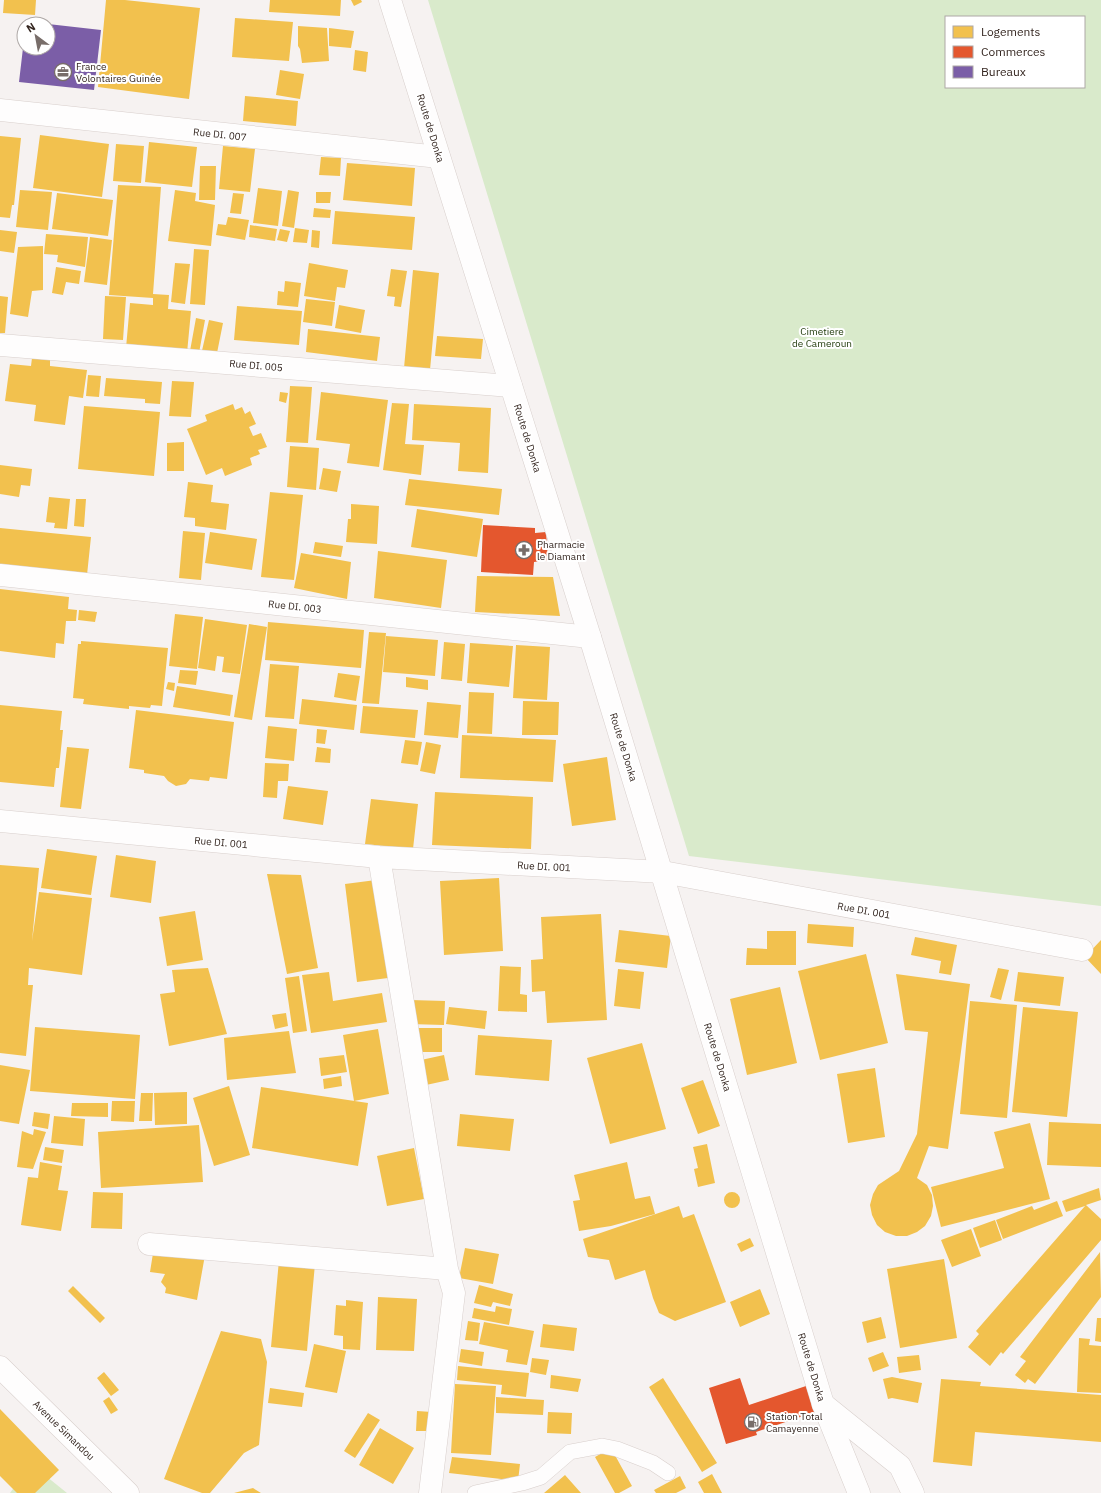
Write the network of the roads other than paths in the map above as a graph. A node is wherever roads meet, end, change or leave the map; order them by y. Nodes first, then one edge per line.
1 (390, 0) edge
2 (0, 110) edge
3 (440, 157) junction
4 (0, 345) edge
5 (511, 386) junction
6 (0, 575) edge
7 (590, 637) junction
8 (0, 821) edge
9 (379, 857) junction
10 (663, 872) junction
11 (1082, 950) dead end
12 (149, 1244) dead end
13 (447, 1269) junction
14 (0, 1367) edge
15 (823, 1404) junction
16 (668, 1473) dead end
17 (128, 1493) edge
18 (430, 1493) edge
19 (476, 1493) edge
20 (859, 1493) edge
21 (913, 1493) edge

1 - 3 street, Route de Donka
2 - 3 street, Rue DI. 007
3 - 5 street, Route de Donka
4 - 5 street, Rue DI. 005
5 - 7 street, Route de Donka
6 - 7 street, Rue DI. 003
7 - 10 street, Route de Donka
8 - 9 street, Rue DI. 001
9 - 10 street, Rue DI. 001
9 - 13 street
10 - 11 street, Rue DI. 001
10 - 15 street, Route de Donka
12 - 13 street
13 - 18 street
14 - 17 street, Avenue Simandou
15 - 20 street, Route de Donka
15 - 21 street
16 - 19 lane

